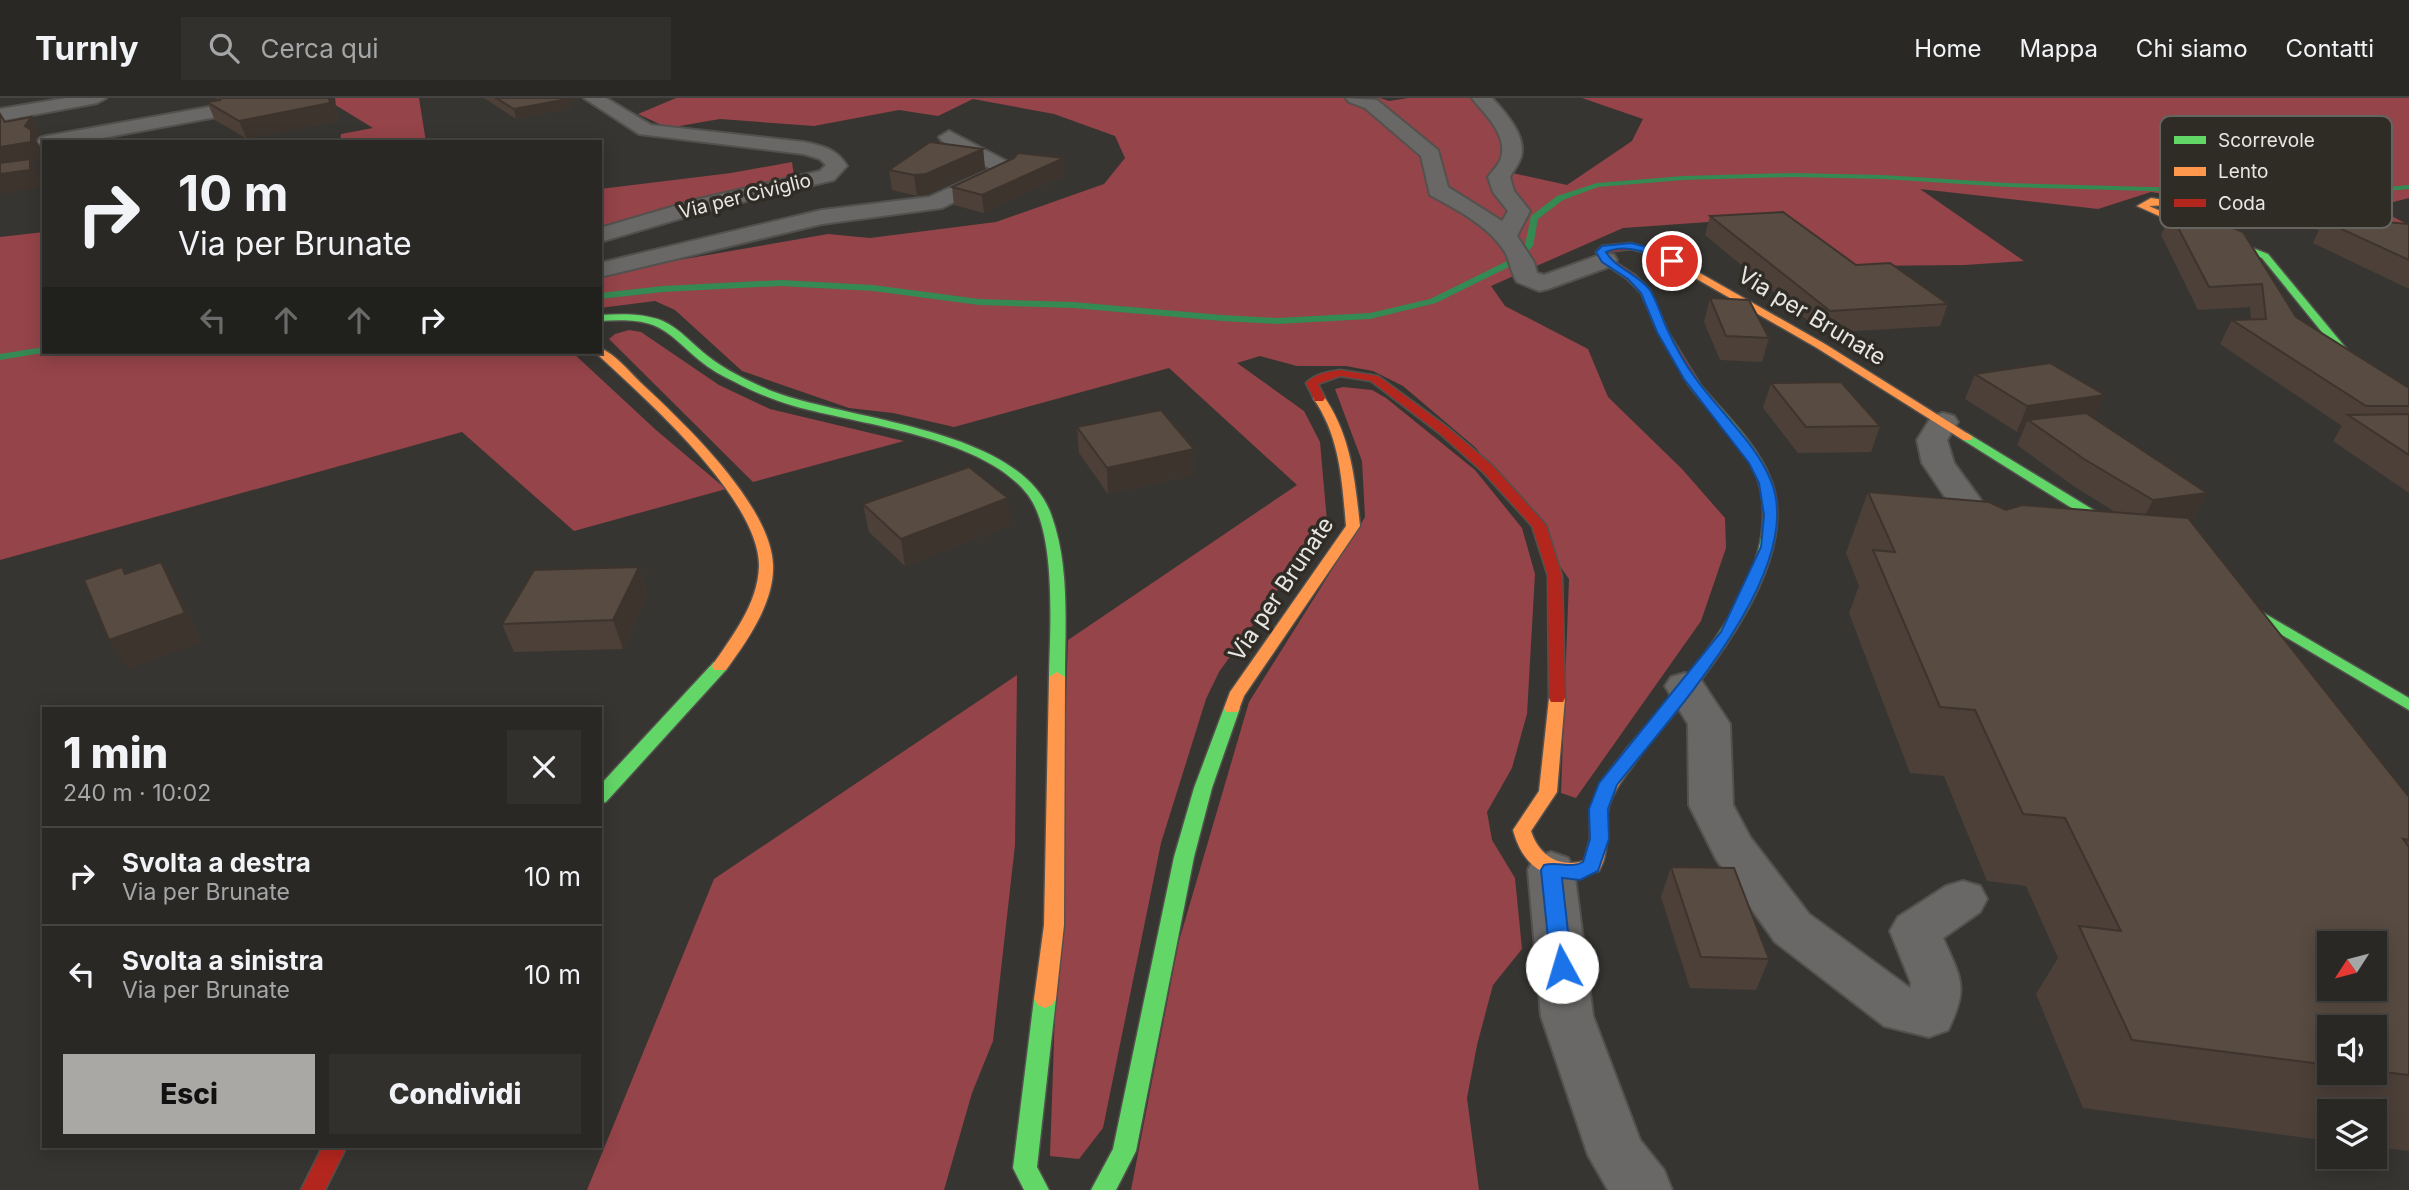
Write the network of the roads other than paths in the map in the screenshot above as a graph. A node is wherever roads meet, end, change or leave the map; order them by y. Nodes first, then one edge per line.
1 (97, 98) edge
2 (593, 98) edge
3 (1355, 98) edge
4 (1481, 98) edge
5 (220, 111) edge
6 (0, 115) edge
7 (949, 137) dead end
8 (58, 140) edge
9 (2160, 201) edge
10 (2160, 216) edge
11 (2192, 228) edge
12 (2338, 228) edge
13 (602, 234) edge
14 (2409, 239) edge
15 (1514, 250) junction
16 (1605, 260) junction
17 (602, 270) edge
18 (602, 318) edge
19 (602, 353) edge
20 (2409, 404) edge
21 (1943, 422) junction
22 (2147, 549) edge
23 (1980, 558) edge
24 (2219, 592) edge
25 (1685, 686) junction
26 (2409, 705) edge
27 (602, 795) edge
28 (1551, 870) junction
29 (1962, 899) dead end
30 (334, 1148) edge
31 (313, 1190) edge
32 (1037, 1190) edge
33 (1103, 1190) edge
34 (1643, 1190) edge

1 - 6 street
2 - 13 street, Via per Civiglio
3 - 15 street
4 - 15 street
5 - 8 street
7 - 17 street
9 - 10 street
11 - 20 street
12 - 14 street
15 - 16 street
16 - 21 street, Via per Brunate
16 - 25 street
18 - 32 street
19 - 27 street
21 - 22 street, Via per Brunate
21 - 23 street
24 - 26 street
25 - 28 street
25 - 29 street
28 - 33 street, Via per Brunate
28 - 34 street
30 - 31 street

